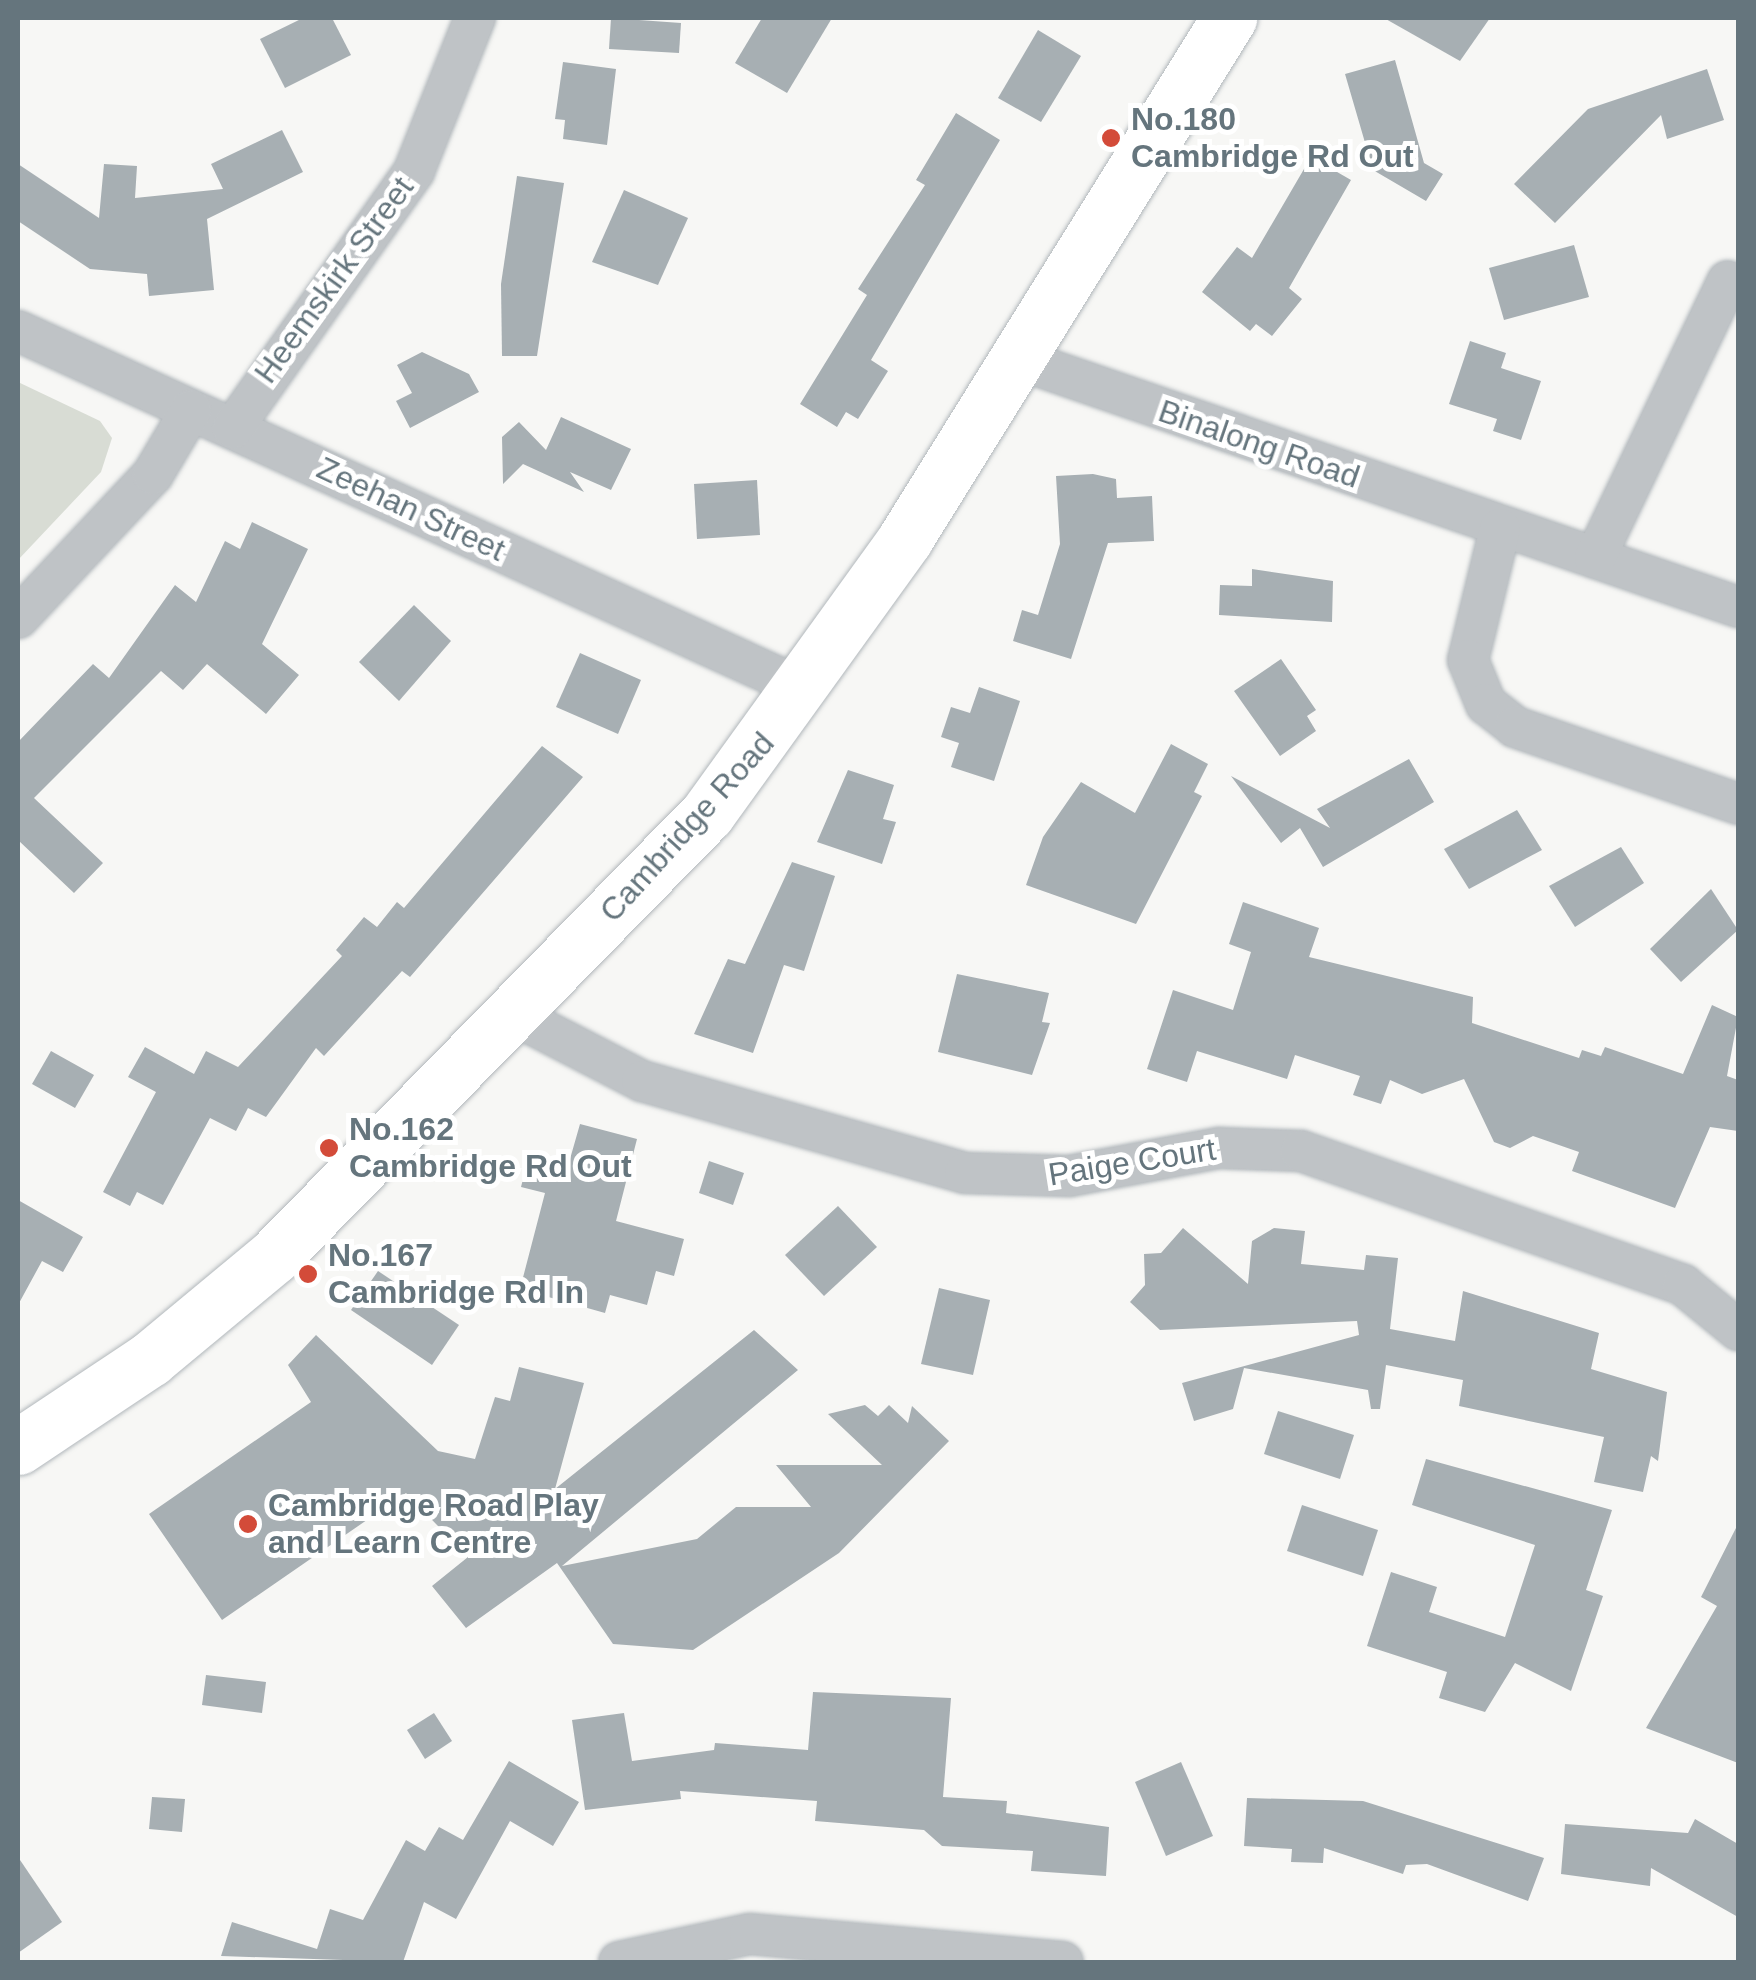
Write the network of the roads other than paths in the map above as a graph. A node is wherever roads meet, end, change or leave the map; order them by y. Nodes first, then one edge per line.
1 (475, 18) edge
2 (1229, 18) edge
3 (1728, 281) dead end
4 (18, 331) edge
5 (1018, 359) junction
6 (191, 410) junction
7 (233, 428) junction
8 (1500, 529) junction
9 (1596, 558) junction
10 (1738, 607) edge
11 (18, 618) edge
12 (804, 689) junction
13 (1738, 804) edge
14 (514, 1014) junction
15 (1738, 1330) edge
16 (18, 1447) edge
17 (619, 1962) edge
18 (1063, 1962) edge

1 - 7 street, Heemskirk Street
2 - 5 main road, Cambridge Road
3 - 9 street
4 - 6 street, Zeehan Street
5 - 8 street, Binalong Road
5 - 12 main road, Cambridge Road
6 - 7 street, Zeehan Street
6 - 11 street
7 - 12 street, Zeehan Street
8 - 9 street, Binalong Road
8 - 13 street
9 - 10 street, Binalong Road
12 - 14 main road, Cambridge Road
14 - 15 street, Paige Court
14 - 16 main road, Cambridge Road
17 - 18 street

